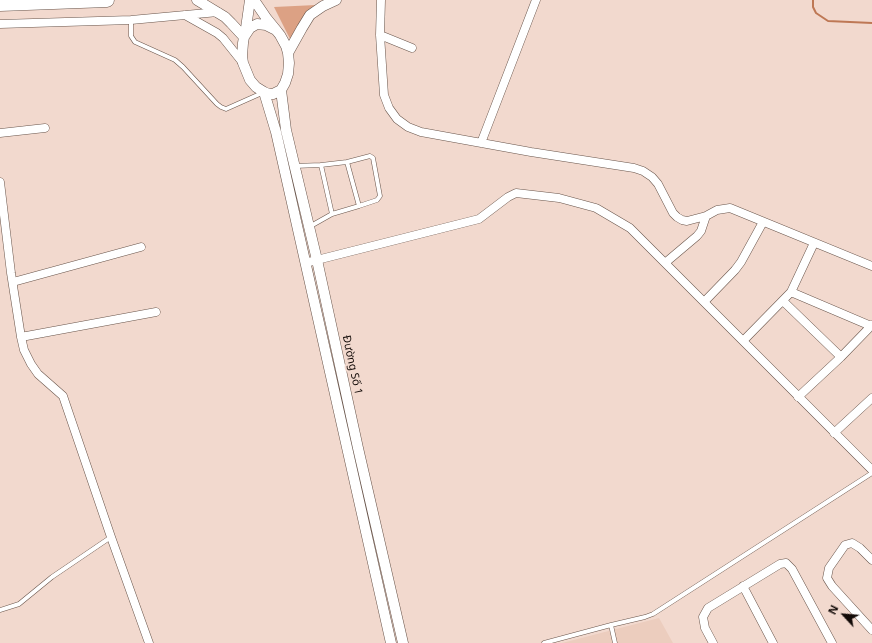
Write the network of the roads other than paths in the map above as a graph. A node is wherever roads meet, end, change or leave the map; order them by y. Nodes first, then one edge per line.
1 (107, 0) edge
2 (197, 0) edge
3 (250, 0) edge
4 (254, 0) edge
5 (336, 0) edge
6 (381, 0) edge
7 (536, 0) edge
8 (0, 4) edge
9 (218, 12) junction
10 (185, 15) junction
11 (131, 20) junction
12 (0, 24) edge
13 (276, 30) junction
14 (380, 35) junction
15 (244, 37) junction
16 (412, 48) dead end
17 (288, 53) junction
18 (243, 63) junction
19 (280, 90) junction
20 (264, 92) junction
21 (45, 128) dead end
22 (0, 134) edge
23 (481, 143) junction
24 (347, 162) junction
25 (321, 165) junction
26 (294, 166) junction
27 (0, 182) edge
28 (359, 206) junction
29 (332, 214) junction
30 (706, 216) junction
31 (763, 222) junction
32 (309, 227) junction
33 (4, 243) edge
34 (814, 243) junction
35 (141, 247) dead end
36 (317, 260) junction
37 (304, 263) junction
38 (665, 263) junction
39 (872, 266) edge
40 (13, 282) junction
41 (791, 292) junction
42 (783, 301) junction
43 (704, 302) junction
44 (156, 312) dead end
45 (872, 326) edge
46 (21, 337) junction
47 (743, 341) junction
48 (841, 357) junction
49 (798, 397) junction
50 (872, 398) edge
51 (834, 433) junction
52 (872, 472) edge
53 (111, 537) junction
54 (872, 560) edge
55 (743, 586) junction
56 (0, 610) edge
57 (611, 625) junction
58 (872, 630) edge
59 (149, 643) edge
60 (391, 643) edge
61 (403, 643) edge
62 (544, 643) edge
63 (615, 643) edge
64 (713, 643) edge
65 (773, 643) edge
66 (832, 643) edge

1 - 8 highway
2 - 9 street
3 - 15 street
4 - 13 street
5 - 17 street
6 - 14 street
7 - 23 street
9 - 10 street
9 - 15 street
10 - 11 street
10 - 18 street
11 - 12 street
11 - 20 lane
13 - 15 street
13 - 17 street
14 - 16 street
14 - 23 street
15 - 18 street
17 - 19 street
18 - 20 street
19 - 20 street
19 - 26 street, Đường Số 1
20 - 37 street, Đường Số 1
21 - 22 street
23 - 30 street
24 - 25 lane
24 - 28 lane
24 - 28 lane
25 - 26 lane
25 - 29 lane
26 - 32 street, Đường Số 1
27 - 33 street
28 - 29 lane
29 - 32 lane
30 - 31 street
30 - 38 street
31 - 34 street
31 - 43 street
32 - 36 street, Đường Số 1
33 - 40 street
34 - 39 street
34 - 41 street
35 - 40 street
36 - 37 street
36 - 38 street
36 - 61 street, Đường Số 1
37 - 60 street, Đường Số 1
38 - 43 street
40 - 46 street
41 - 42 street
41 - 45 street
42 - 47 street
42 - 48 street
43 - 47 street
44 - 46 street
45 - 48 street
46 - 53 street
47 - 49 street
48 - 49 street
49 - 51 street
50 - 51 street
51 - 52 street
52 - 57 lane
53 - 56 lane
53 - 59 street
54 - 58 street
55 - 64 street
55 - 65 street
55 - 66 street
57 - 62 lane
57 - 63 lane

